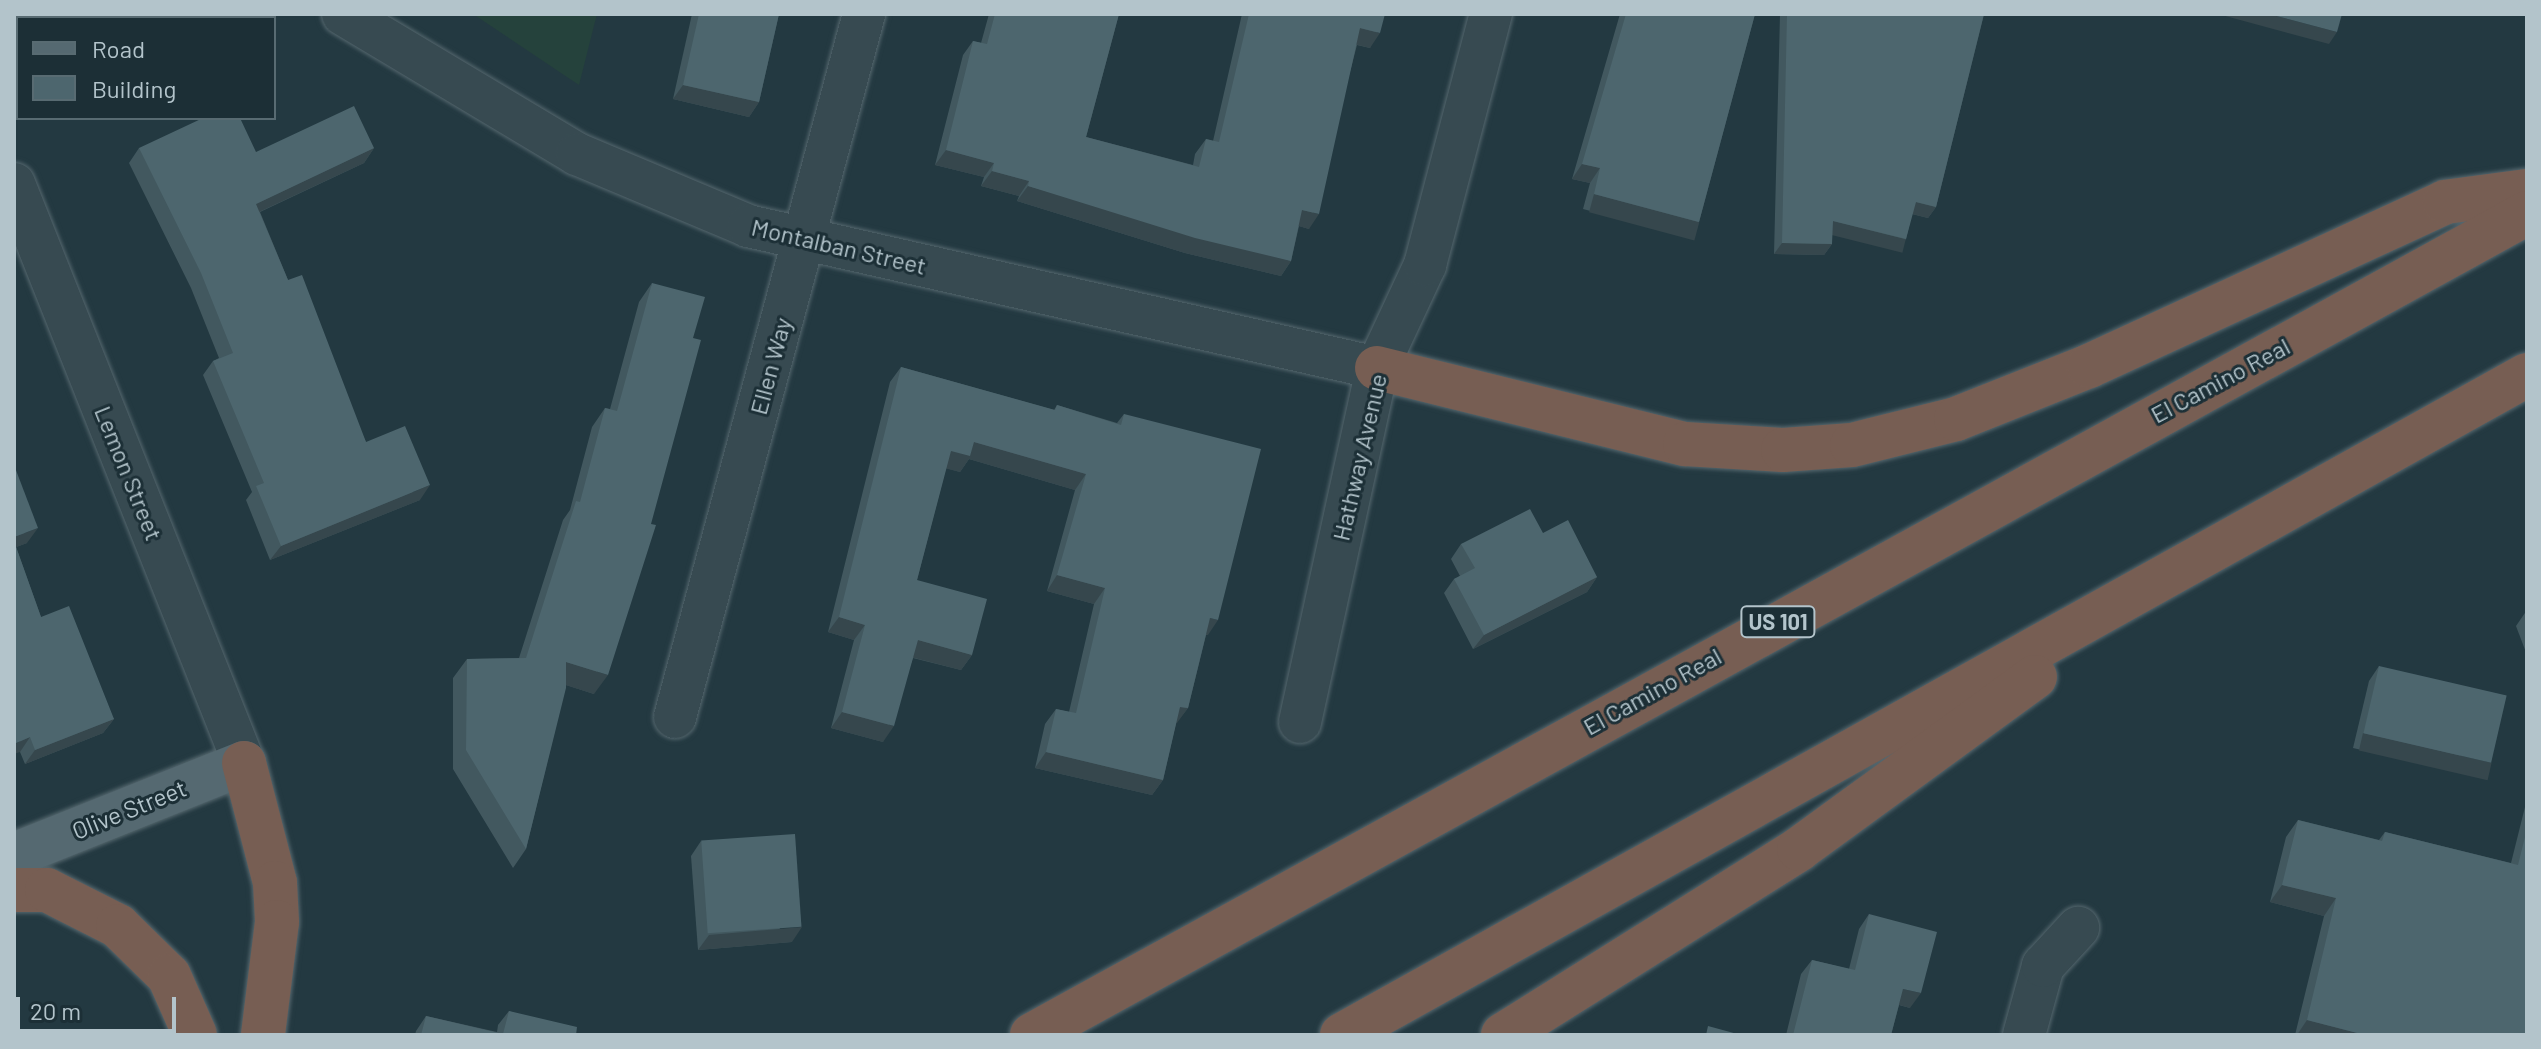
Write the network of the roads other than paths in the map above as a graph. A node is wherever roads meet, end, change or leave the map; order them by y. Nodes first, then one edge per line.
1 (343, 14) edge
2 (864, 14) edge
3 (1491, 14) edge
4 (14, 184) edge
5 (2527, 191) edge
6 (2527, 213) edge
7 (804, 239) junction
8 (1377, 368) junction
9 (2527, 375) edge
10 (2137, 595) junction
11 (675, 717) dead end
12 (1300, 722) dead end
13 (244, 763) junction
14 (14, 855) edge
15 (14, 890) edge
16 (2078, 928) dead end
17 (195, 1035) edge
18 (263, 1035) edge
19 (1032, 1035) edge
20 (1342, 1035) edge
21 (1503, 1035) edge
22 (2024, 1035) edge

1 - 7 street, Montalban Street
2 - 7 street, Ellen Way
3 - 8 street, Hathway Avenue
4 - 13 street, Lemon Street
5 - 8 highway
6 - 19 highway, El Camino Real / US 101
7 - 8 street, Montalban Street
7 - 11 street, Ellen Way
8 - 12 street, Hathway Avenue
9 - 10 highway
10 - 20 highway
10 - 21 highway
13 - 14 main road, Olive Street
13 - 18 highway
15 - 17 highway
16 - 22 street

